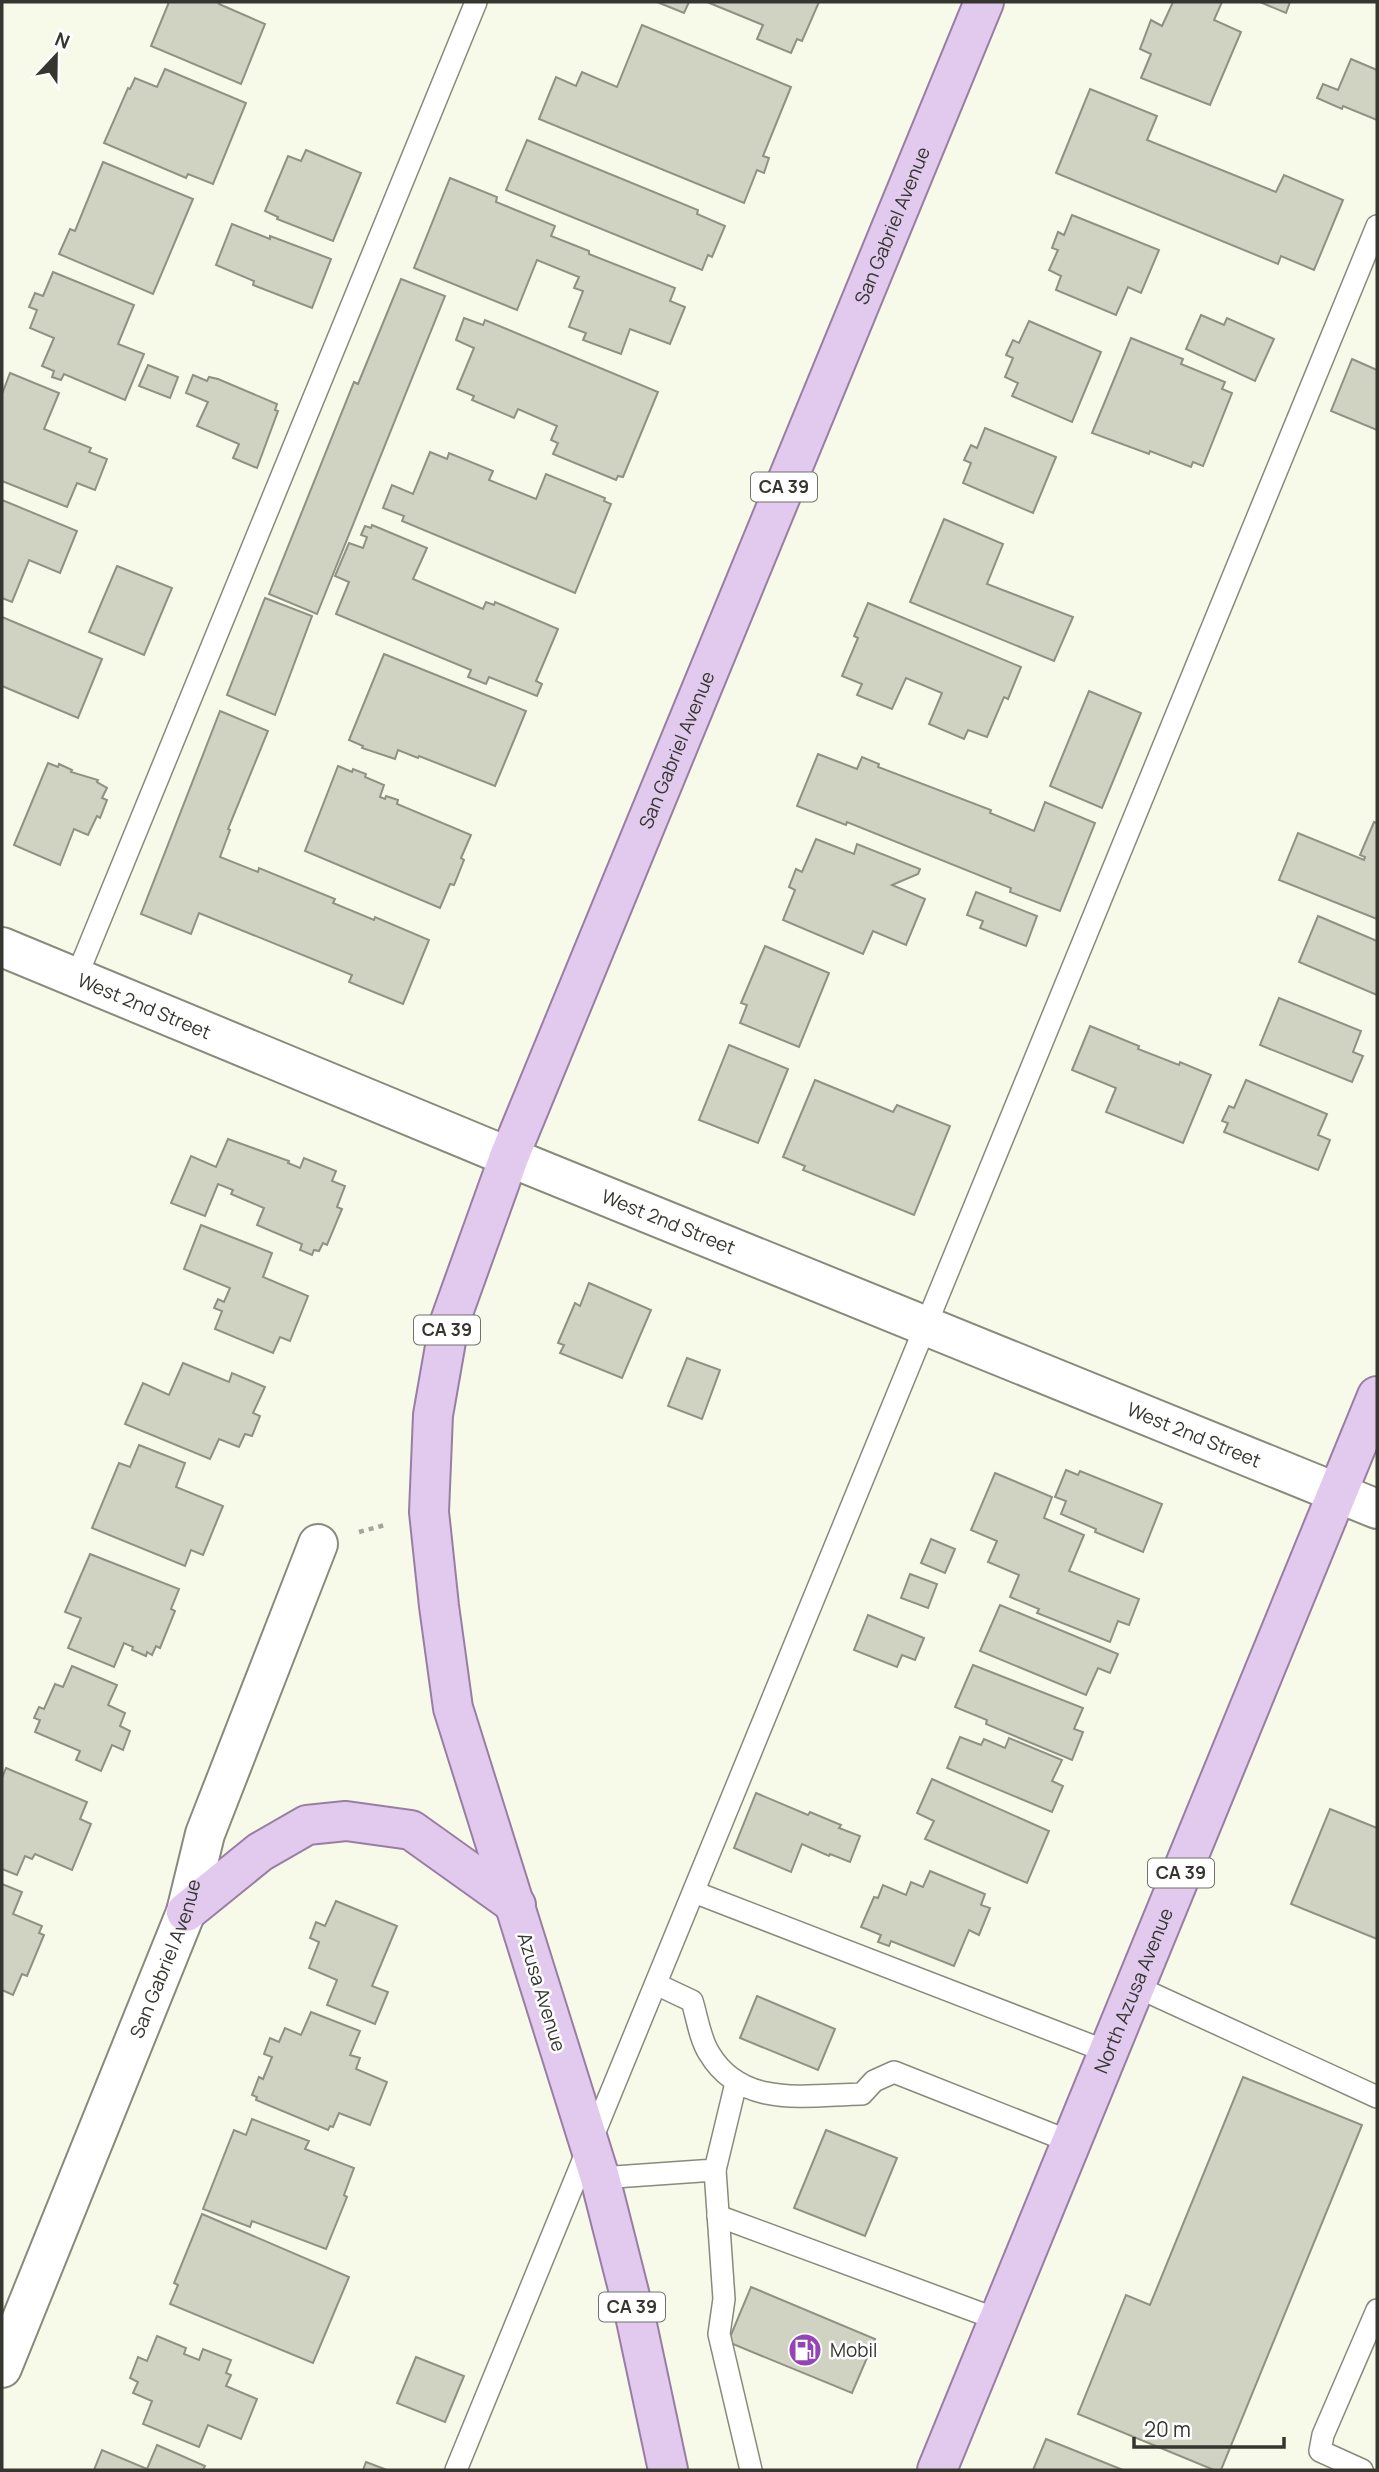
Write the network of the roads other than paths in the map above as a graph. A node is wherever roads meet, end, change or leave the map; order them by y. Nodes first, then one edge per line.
1 (476, 2) edge
2 (984, 2) edge
3 (1377, 226) edge
4 (2, 947) edge
5 (76, 978) junction
6 (509, 1157) junction
7 (926, 1326) junction
8 (1377, 1396) edge
9 (1337, 1493) junction
10 (1377, 1509) edge
11 (429, 1512) joint
12 (318, 1544) road end
13 (694, 1892) junction
14 (516, 1905) junction
15 (186, 1912) junction
16 (656, 1984) junction
17 (1135, 1986) junction
18 (1108, 2052) junction
19 (736, 2083) junction
20 (1377, 2097) edge
21 (1071, 2142) junction
22 (595, 2162) junction
23 (715, 2170) junction
24 (718, 2216) junction
25 (1377, 2310) edge
26 (999, 2320) junction
27 (2, 2368) edge
28 (456, 2470) edge
29 (668, 2470) edge
30 (751, 2470) edge
31 (937, 2470) edge
32 (1362, 2470) edge

1 - 5 lane
2 - 6 main road, San Gabriel Avenue / CA 39
3 - 7 lane
4 - 5 street, West 2nd Street
5 - 6 street, West 2nd Street
6 - 7 street, West 2nd Street
6 - 11 main road, San Gabriel Avenue / CA 39
7 - 9 street, West 2nd Street
7 - 13 lane
8 - 9 main road, North Azusa Avenue / CA 39
9 - 10 street, West 2nd Street
9 - 17 main road, North Azusa Avenue / CA 39
11 - 14 main road, Azusa Avenue / CA 39
12 - 15 street, San Gabriel Avenue
13 - 16 lane
13 - 18 lane
14 - 15 main road
14 - 22 main road, Azusa Avenue / CA 39
15 - 27 street, San Gabriel Avenue
16 - 19 lane
16 - 22 lane
17 - 18 main road, North Azusa Avenue / CA 39
17 - 20 lane
18 - 21 main road, North Azusa Avenue / CA 39
19 - 21 lane
19 - 23 lane
21 - 26 main road, North Azusa Avenue / CA 39
22 - 23 lane
22 - 28 lane
22 - 29 main road, Azusa Avenue / CA 39
23 - 24 lane
24 - 26 lane
24 - 30 lane
25 - 32 lane
26 - 31 main road, North Azusa Avenue / CA 39

